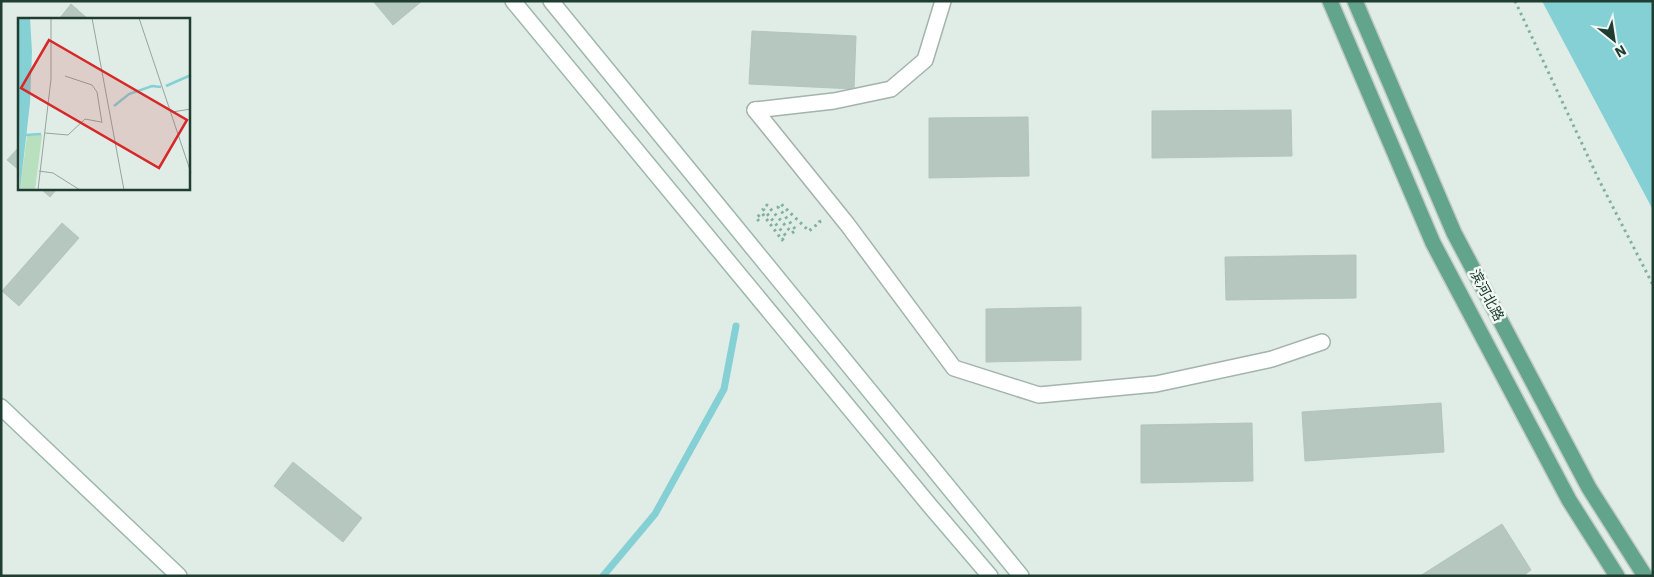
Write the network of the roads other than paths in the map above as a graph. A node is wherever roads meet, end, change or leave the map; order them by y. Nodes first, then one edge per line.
1 (513, 1) edge
2 (551, 1) edge
3 (943, 1) edge
4 (1330, 1) edge
5 (1356, 1) edge
6 (1322, 342) dead end
7 (1, 407) edge
8 (180, 576) edge
9 (990, 576) edge
10 (1021, 576) edge
11 (1617, 576) edge
12 (1645, 576) edge

1 - 9 main road
2 - 10 main road
3 - 6 main road
4 - 11 main road, 滨河北路
5 - 12 main road, 滨河北路
7 - 8 main road

